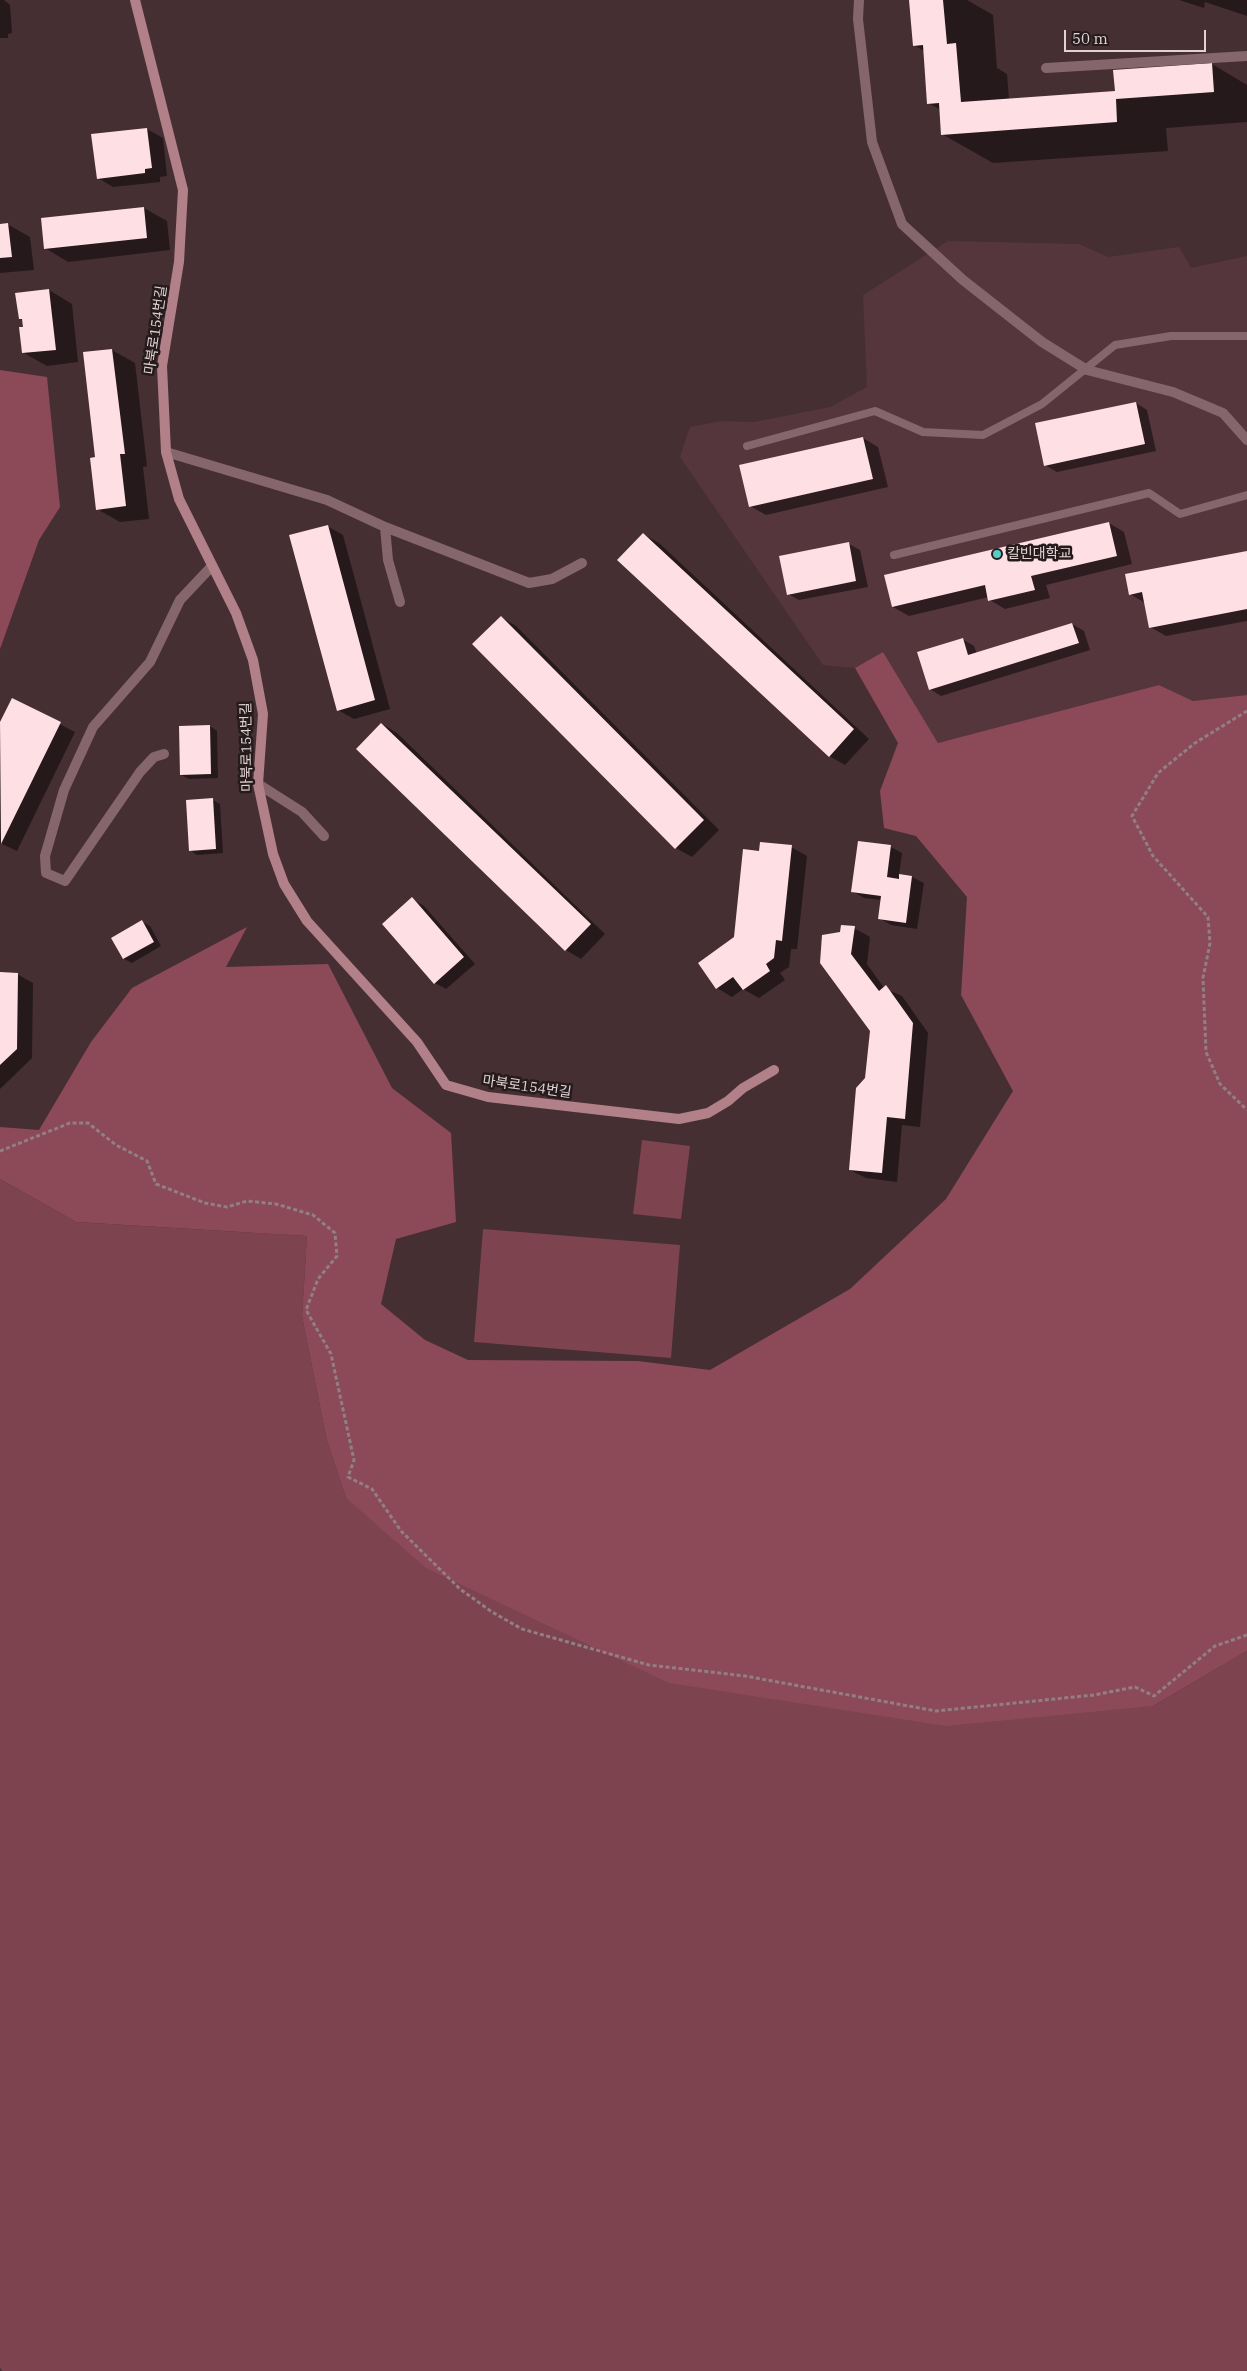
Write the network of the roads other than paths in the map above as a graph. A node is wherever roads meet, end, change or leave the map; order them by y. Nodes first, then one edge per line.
1 (135, 0) edge
2 (859, 0) edge
3 (1247, 56) edge
4 (1046, 68) dead end
5 (1247, 336) edge
6 (1087, 370) junction
7 (1247, 440) edge
8 (747, 446) dead end
9 (166, 452) junction
10 (1247, 496) edge
11 (385, 527) junction
12 (894, 555) dead end
13 (582, 563) dead end
14 (212, 566) junction
15 (400, 602) dead end
16 (164, 754) dead end
17 (258, 784) junction
18 (324, 836) dead end
19 (774, 1070) dead end

1 - 9 street, 마북로154번길
2 - 6 street
3 - 4 street
5 - 6 lane
6 - 7 street
6 - 8 lane
9 - 11 street
9 - 14 street, 마북로154번길
10 - 12 lane
11 - 13 street
11 - 15 street
14 - 16 street
14 - 17 street, 마북로154번길
17 - 18 street
17 - 19 street, 마북로154번길

